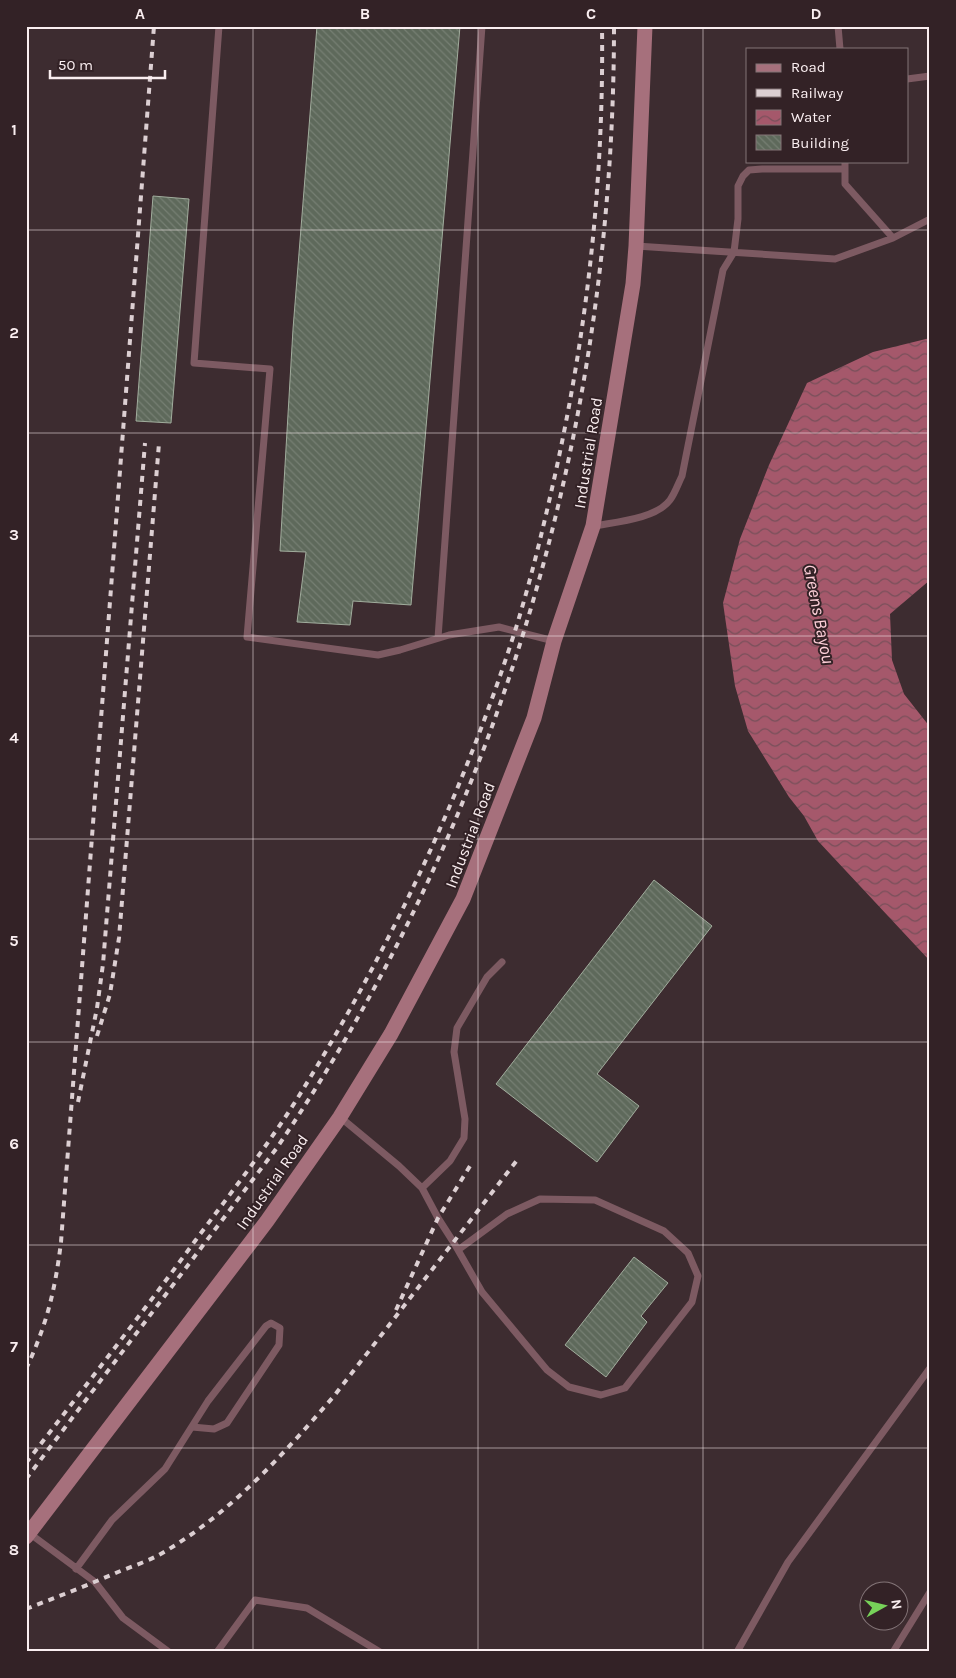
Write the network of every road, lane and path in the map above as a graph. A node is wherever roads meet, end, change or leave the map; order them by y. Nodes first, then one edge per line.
1 (220, 26) edge
2 (482, 26) edge
3 (645, 26) edge
4 (838, 26) edge
5 (840, 48) edge
6 (930, 76) edge
7 (908, 79) edge
8 (845, 165) edge
9 (930, 219) edge
10 (893, 238) junction
11 (636, 246) junction
12 (734, 252) junction
13 (593, 526) junction
14 (438, 638) junction
15 (554, 641) junction
16 (502, 962) dead end
17 (340, 1117) junction
18 (422, 1188) junction
19 (458, 1250) junction
20 (930, 1368) edge
21 (192, 1427) junction
22 (28, 1535) edge
23 (76, 1569) junction
24 (930, 1592) edge
25 (169, 1652) edge
26 (217, 1652) edge
27 (380, 1652) edge
28 (737, 1652) edge
29 (893, 1652) edge

1 - 14 lane
2 - 14 lane
3 - 11 street, Industrial Road
4 - 5 lane
6 - 7 lane
8 - 10 lane
8 - 12 lane
9 - 10 lane
10 - 12 lane
11 - 12 lane
11 - 13 street, Industrial Road
12 - 13 lane
13 - 15 street, Industrial Road
14 - 15 lane
15 - 17 street, Industrial Road
16 - 18 lane
17 - 18 lane
17 - 22 street, Industrial Road
18 - 19 lane
19 - 19 lane
20 - 28 lane
21 - 21 lane
21 - 23 lane
22 - 23 lane
23 - 25 lane
24 - 29 lane
26 - 27 lane

